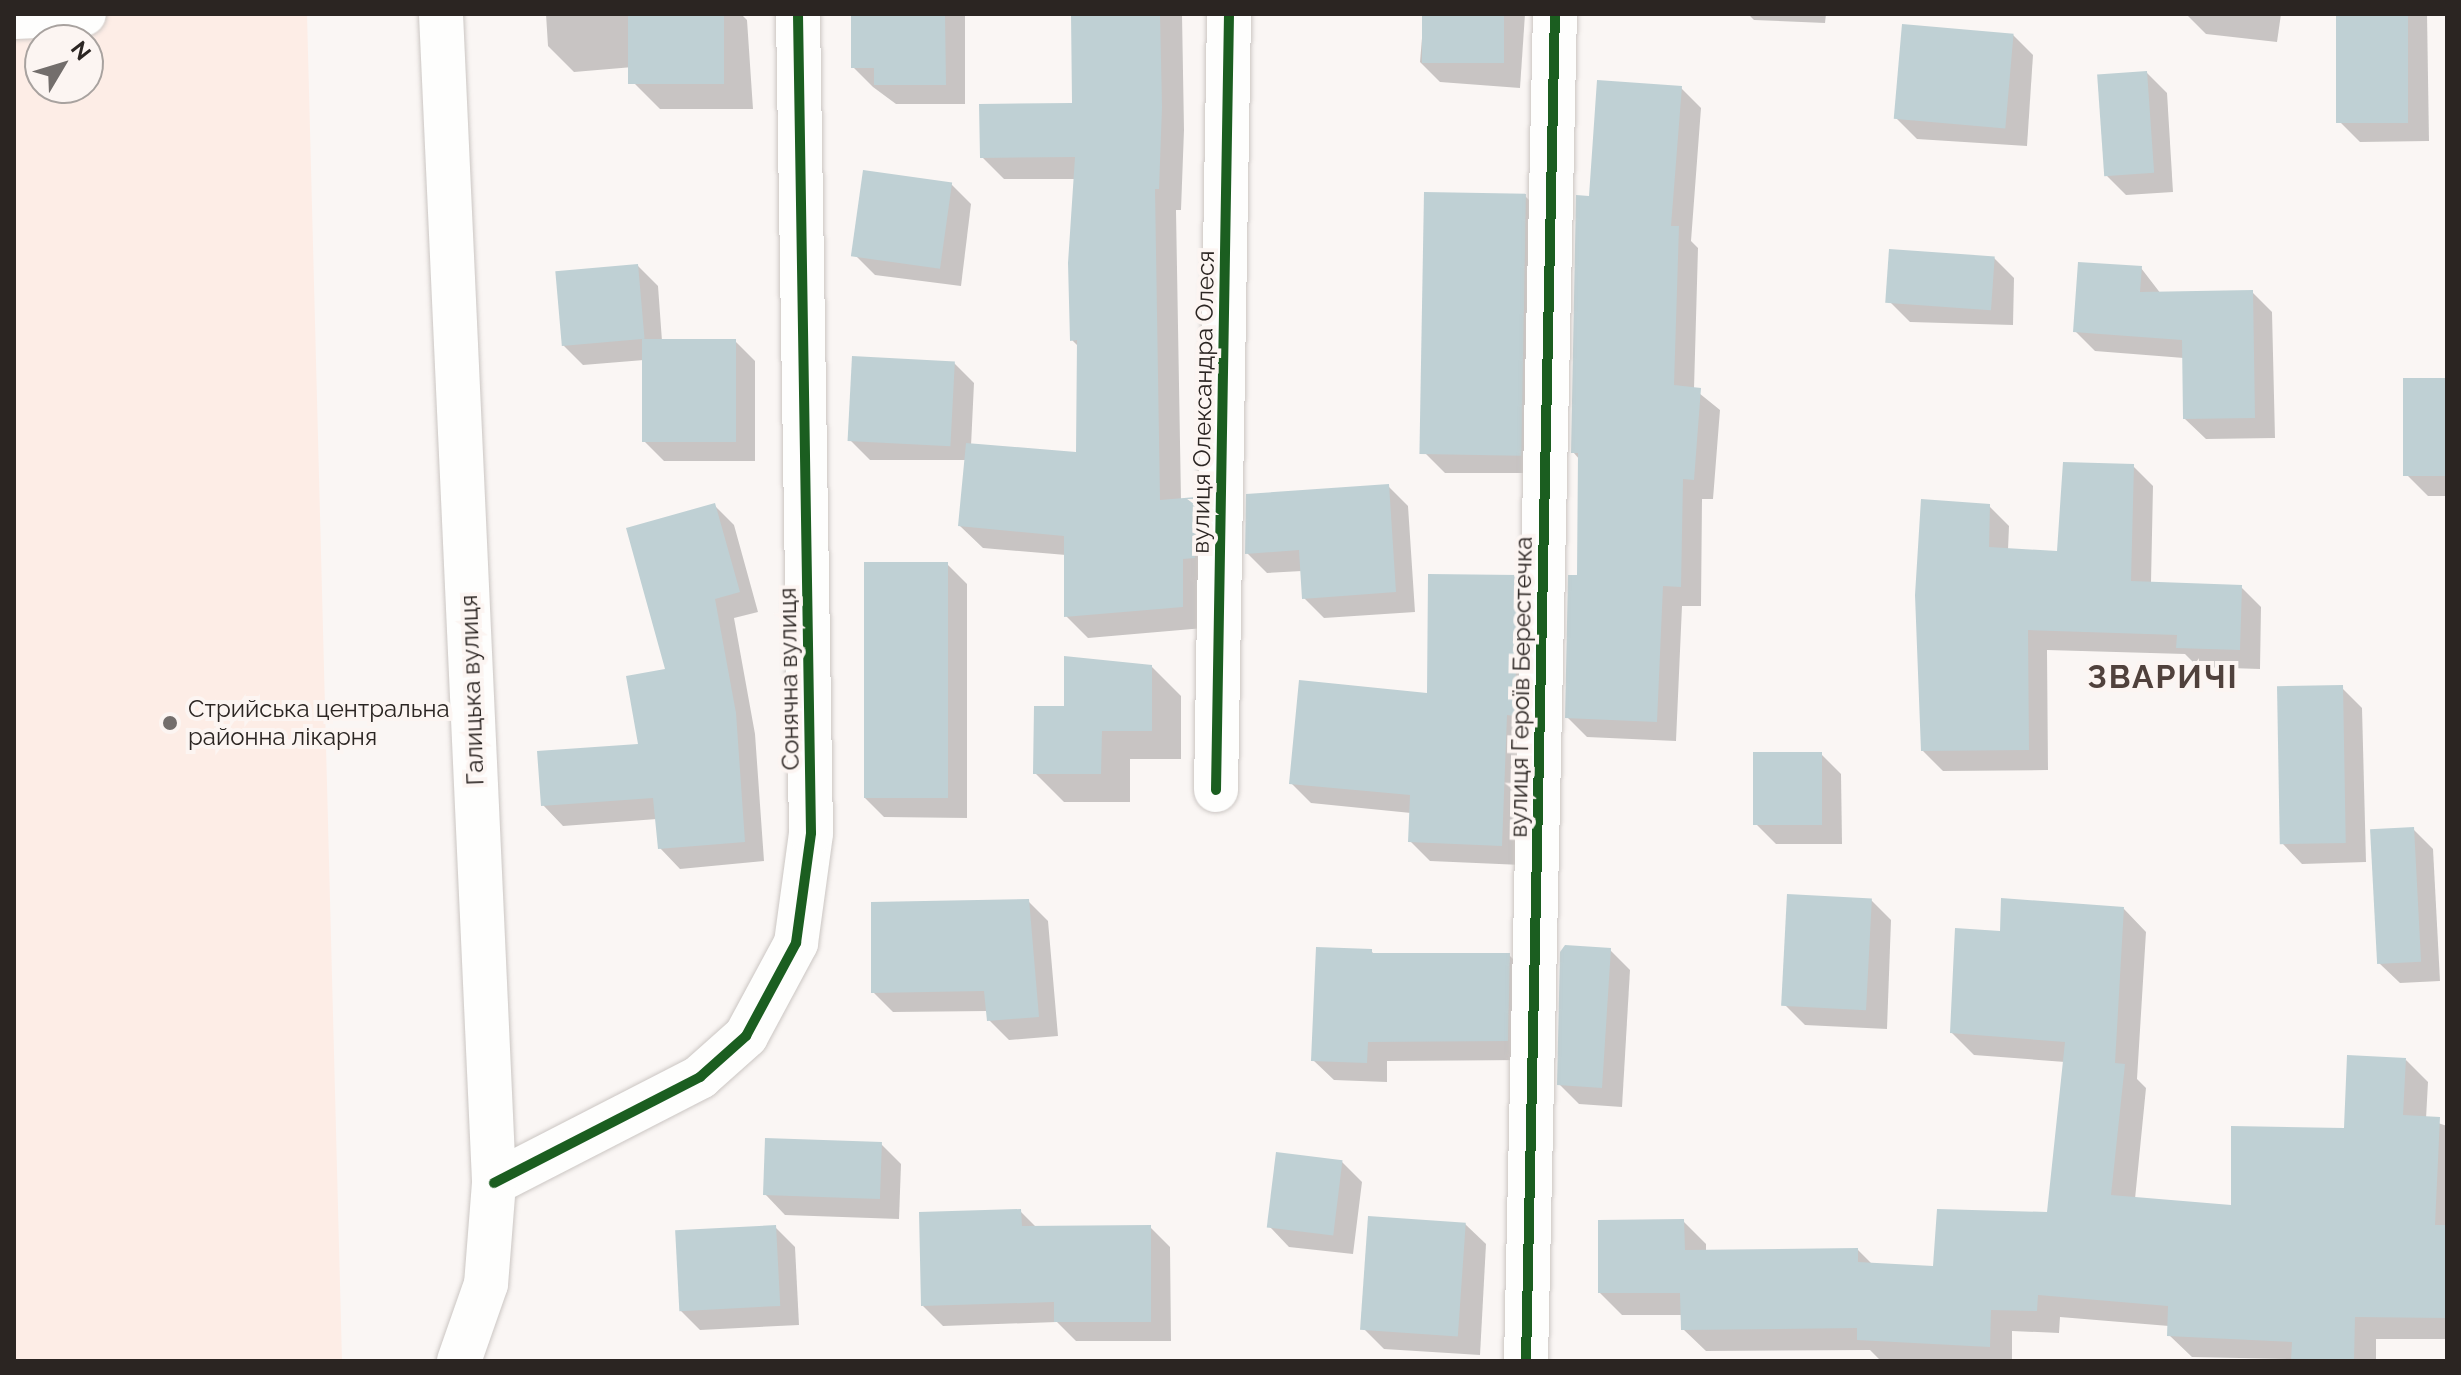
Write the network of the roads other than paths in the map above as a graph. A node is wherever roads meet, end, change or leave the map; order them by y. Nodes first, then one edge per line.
1 (84, 14) edge
2 (441, 14) edge
3 (798, 14) edge
4 (1229, 14) edge
5 (1555, 14) edge
6 (14, 17) edge
7 (1216, 790) dead end
8 (494, 1183) junction
9 (459, 1361) edge
10 (1526, 1361) edge

1 - 6 main road
2 - 8 main road, Галицька вулиця
3 - 8 main road, Сонячна вулиця
4 - 7 main road, вулиця Олександра Олеся
5 - 10 main road, вулиця Героїв Берестечка
8 - 9 main road, Галицька вулиця

